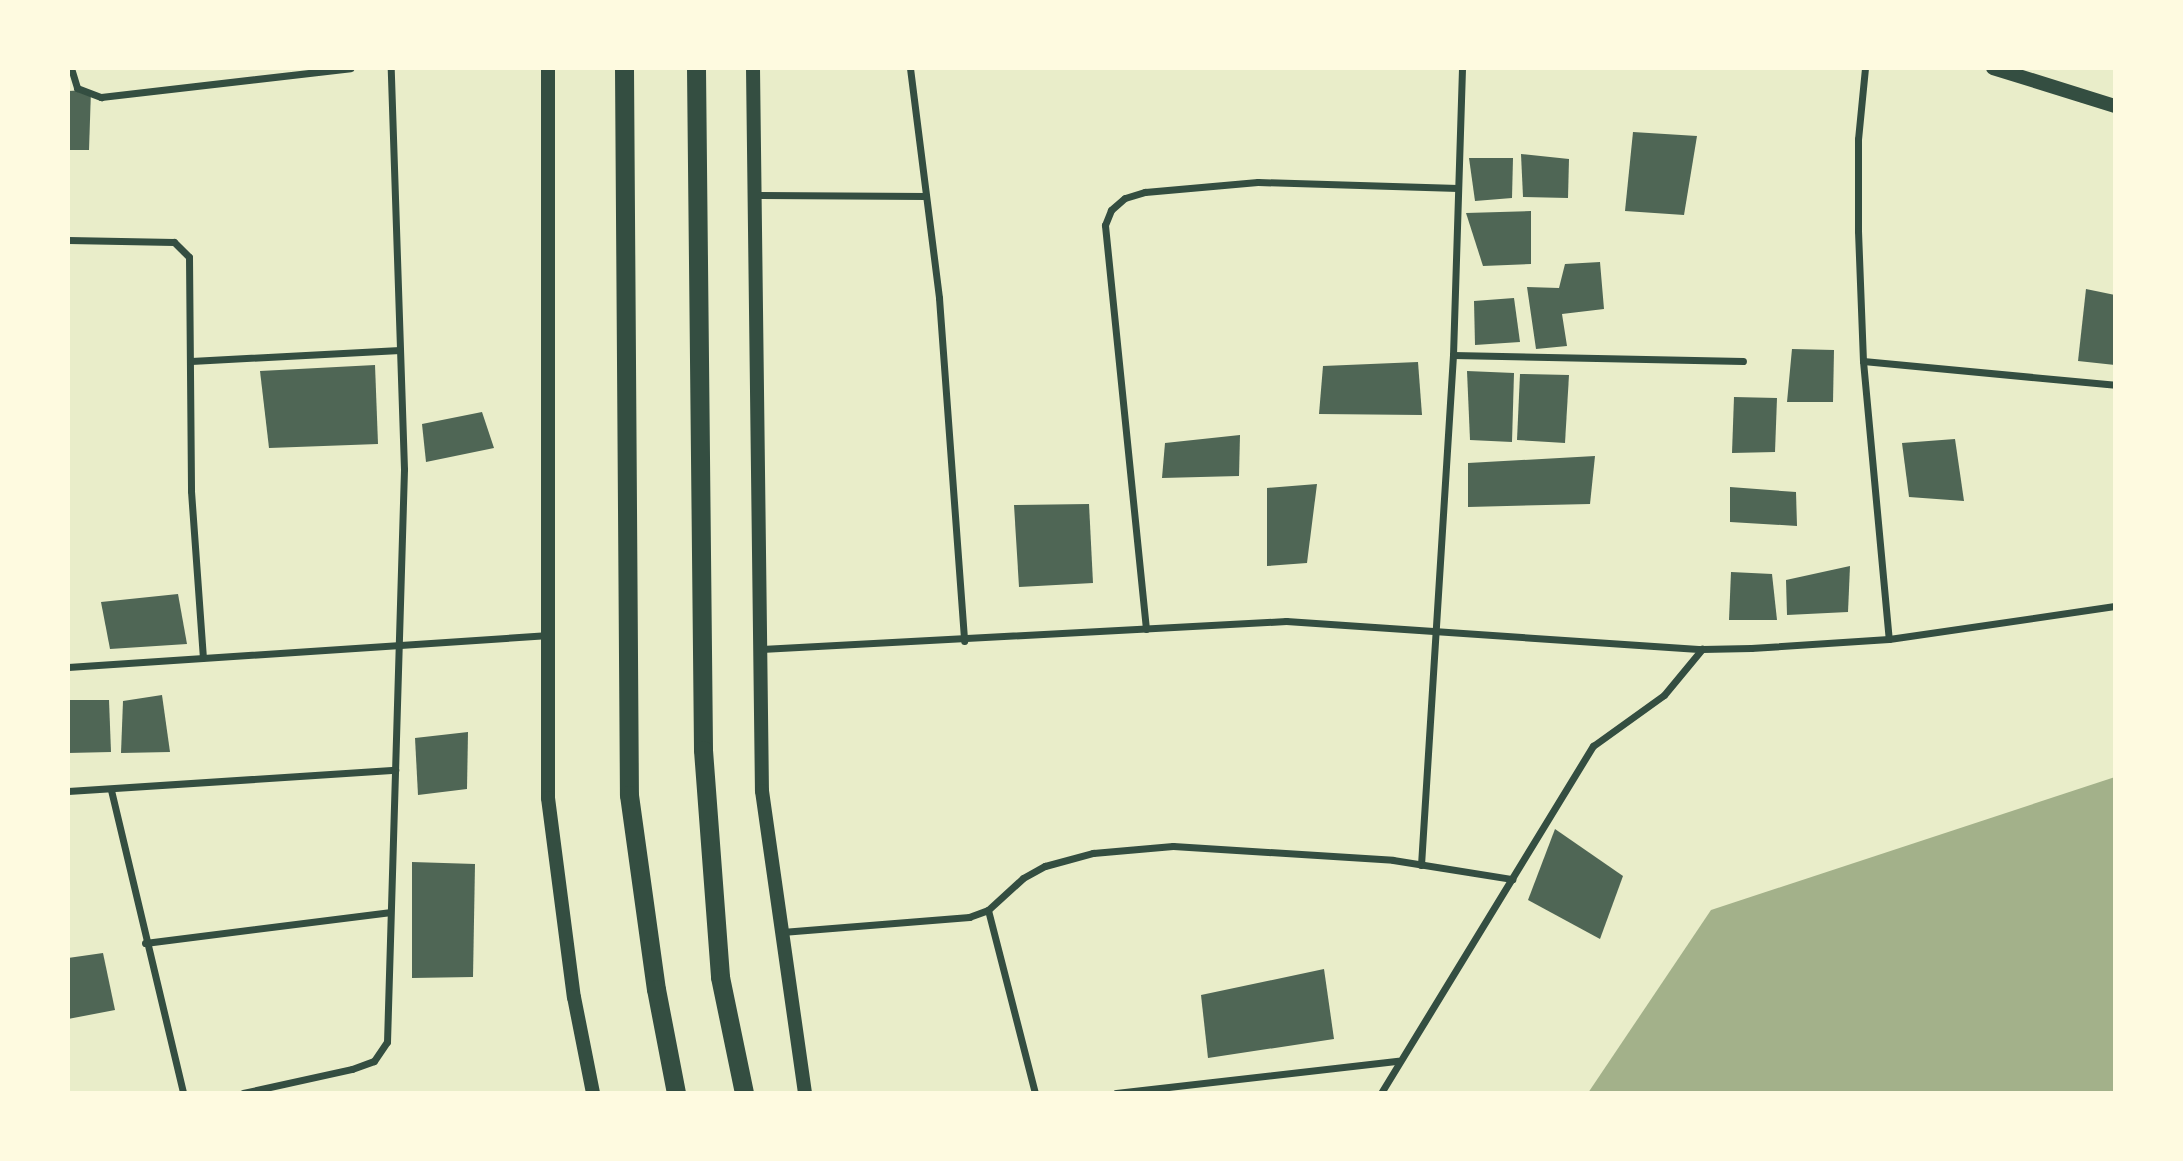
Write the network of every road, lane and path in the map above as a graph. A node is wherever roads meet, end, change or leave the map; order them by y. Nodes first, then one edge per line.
1 (71, 68) edge
2 (350, 68) edge
3 (391, 68) edge
4 (548, 68) edge
5 (624, 68) edge
6 (696, 68) edge
7 (752, 68) edge
8 (910, 68) edge
9 (1462, 68) edge
10 (1866, 68) edge
11 (1993, 68) edge
12 (2115, 106) edge
13 (1458, 187) junction
14 (754, 195) junction
15 (926, 196) junction
16 (68, 240) edge
17 (400, 351) junction
18 (1452, 355) junction
19 (191, 360) junction
20 (1743, 361) dead end
21 (1863, 361) junction
22 (2115, 385) edge
23 (2115, 606) edge
24 (1146, 629) junction
25 (1436, 630) junction
26 (551, 635) junction
27 (1889, 639) junction
28 (964, 641) junction
29 (399, 645) junction
30 (761, 649) junction
31 (1702, 649) junction
32 (203, 658) junction
33 (68, 667) edge
34 (395, 769) junction
35 (111, 790) junction
36 (68, 792) edge
37 (1421, 865) junction
38 (1512, 879) junction
39 (988, 910) junction
40 (389, 912) junction
41 (782, 932) junction
42 (145, 943) junction
43 (1398, 1061) junction
44 (183, 1093) edge
45 (243, 1093) edge
46 (593, 1093) edge
47 (676, 1093) edge
48 (744, 1093) edge
49 (805, 1093) edge
50 (1035, 1093) edge
51 (1116, 1093) edge
52 (1381, 1093) edge

1 - 2 street
3 - 17 street
4 - 26 main road
5 - 47 highway
6 - 48 highway
7 - 14 main road
8 - 15 street
9 - 13 street
10 - 21 street
11 - 12 main road
13 - 18 street
13 - 24 street
14 - 15 street
14 - 30 main road
15 - 28 street
16 - 19 street
17 - 19 street
17 - 29 street
18 - 20 street
18 - 25 street
19 - 32 street
21 - 22 street
21 - 27 street
23 - 27 street
24 - 25 street
24 - 28 street
25 - 31 street
25 - 37 street
26 - 29 street
26 - 46 main road
27 - 31 street
28 - 30 street
29 - 32 street
29 - 34 street
30 - 41 main road
31 - 38 street
32 - 33 street
34 - 35 street
34 - 40 street
35 - 36 street
35 - 42 street
37 - 38 street
37 - 39 street
38 - 43 street
39 - 41 street
39 - 50 street
40 - 42 street
40 - 45 street
41 - 49 main road
42 - 44 street
43 - 51 street
43 - 52 street

